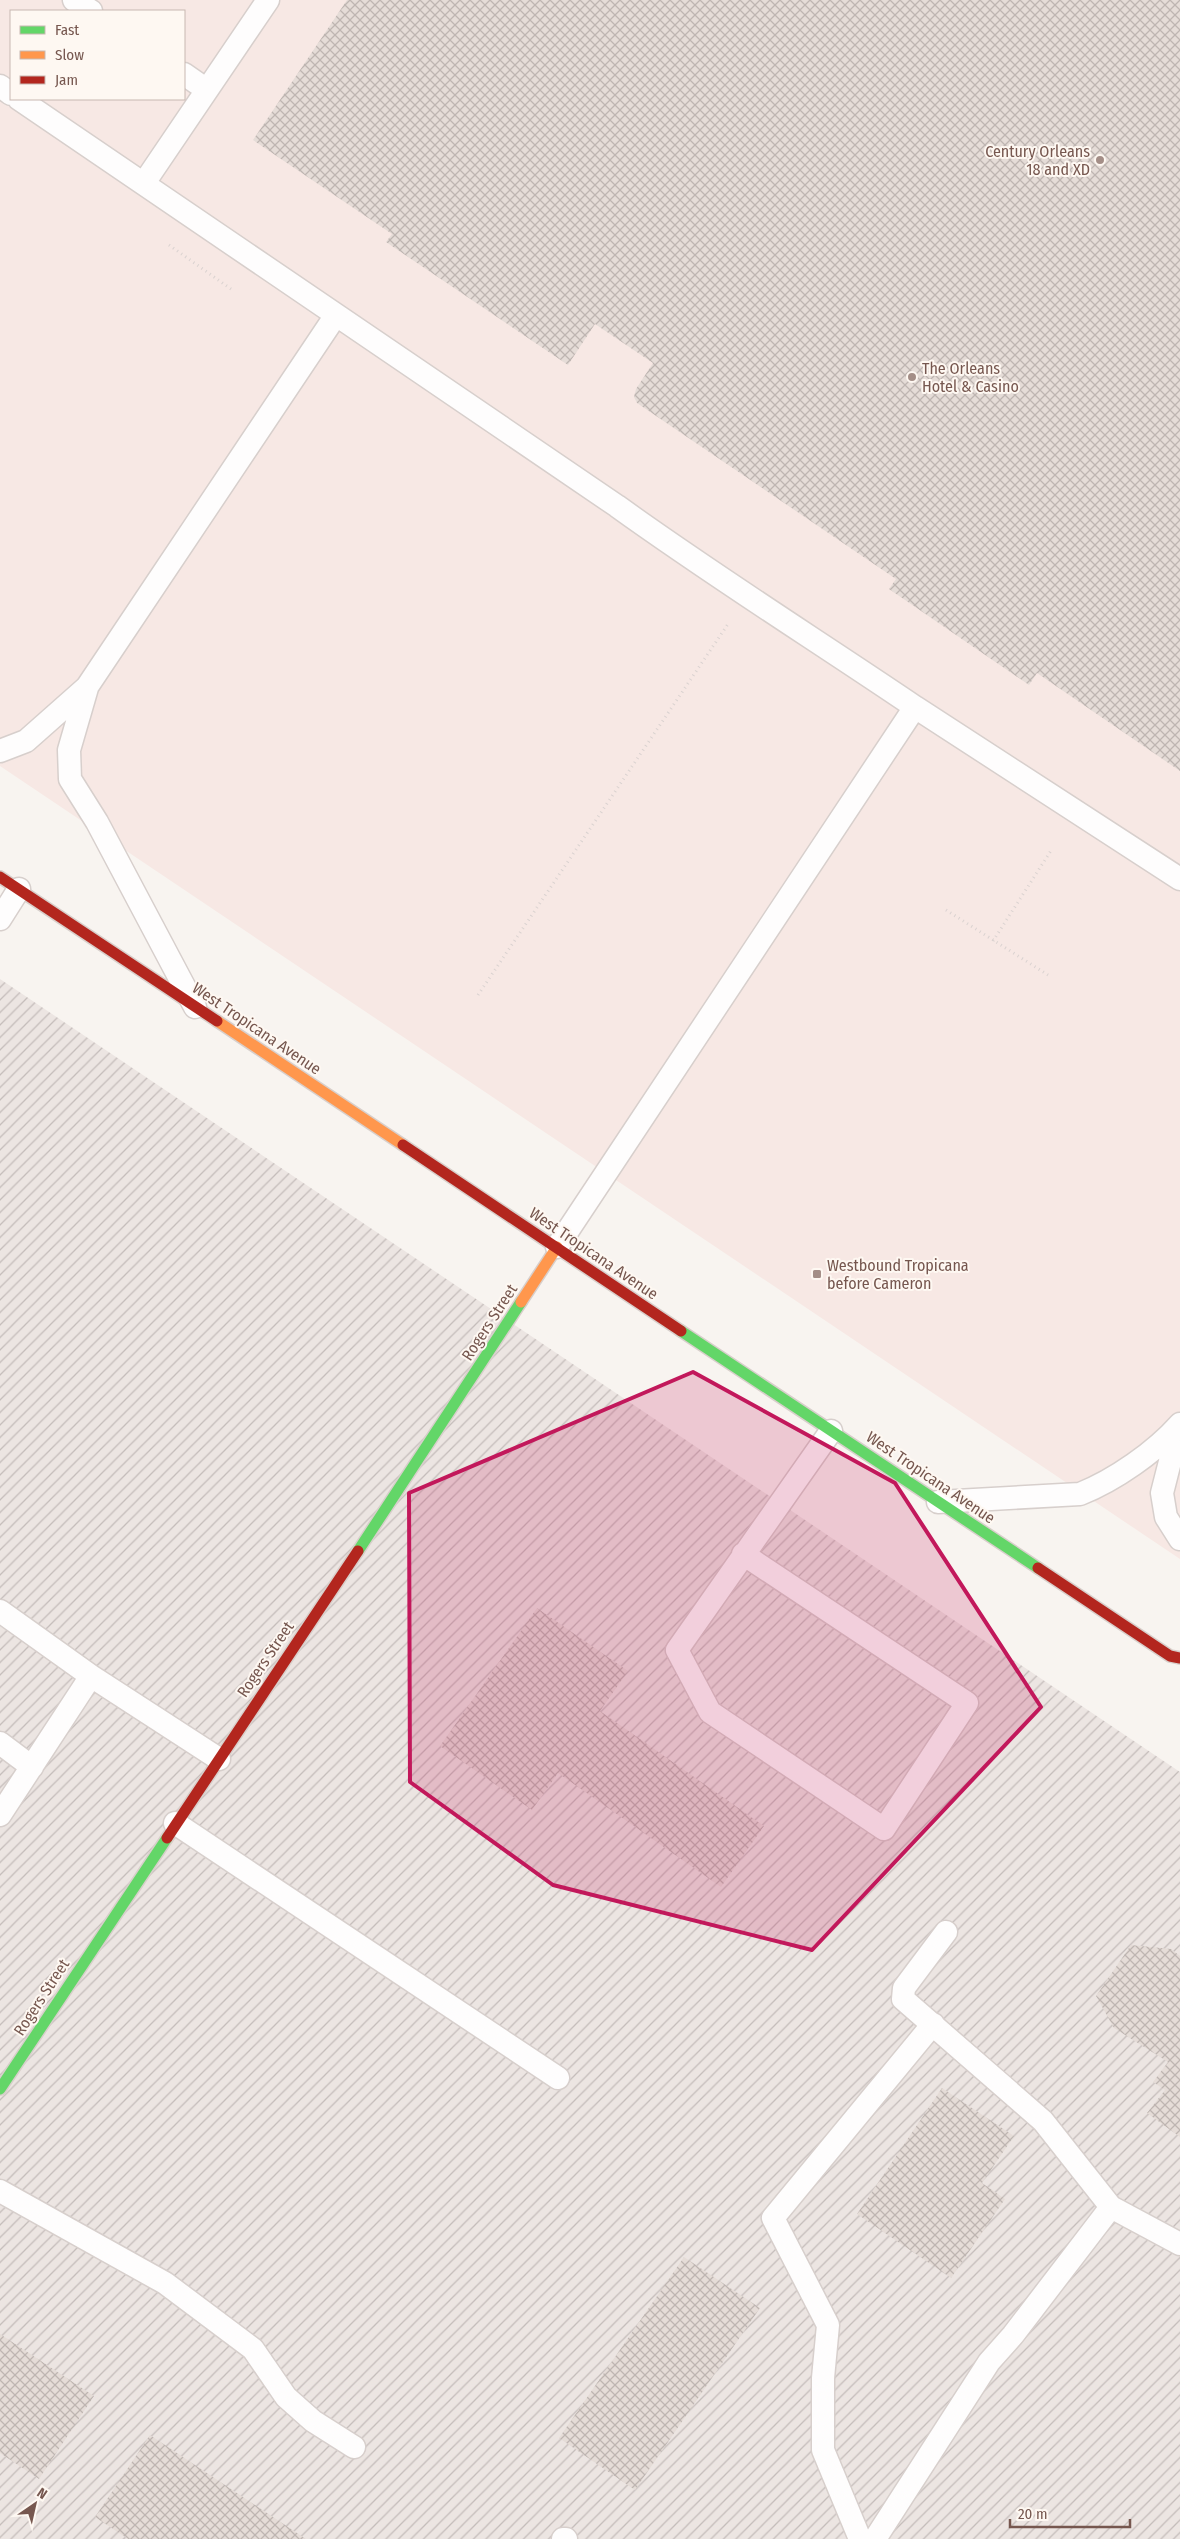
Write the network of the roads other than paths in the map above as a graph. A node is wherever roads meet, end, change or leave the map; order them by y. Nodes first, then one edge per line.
1 (74, 0) edge
2 (268, 0) edge
3 (89, 10) edge
4 (185, 75) edge
5 (207, 90) junction
6 (20, 100) edge
7 (144, 183) junction
8 (336, 315) junction
9 (87, 688) junction
10 (915, 707) junction
11 (0, 751) edge
12 (0, 877) edge
13 (1180, 879) edge
14 (19, 889) junction
15 (0, 919) edge
16 (195, 1007) junction
17 (557, 1247) junction
18 (1179, 1425) edge
19 (831, 1431) junction
20 (938, 1502) junction
21 (1180, 1539) edge
22 (743, 1554) junction
23 (0, 1611) edge
24 (1175, 1660) edge
25 (91, 1676) junction
26 (0, 1743) edge
27 (219, 1759) junction
28 (32, 1767) junction
29 (0, 1815) edge
30 (175, 1823) junction
31 (946, 1932) dead end
32 (932, 2024) junction
33 (558, 2078) dead end
34 (0, 2089) edge
35 (0, 2191) edge
36 (1111, 2208) junction
37 (1180, 2244) edge
38 (354, 2447) dead end
39 (860, 2539) edge
40 (875, 2539) edge

1 - 3 lane
2 - 5 lane
4 - 5 lane
5 - 7 lane
6 - 7 lane
7 - 8 lane
8 - 9 lane
8 - 10 lane
9 - 11 lane
9 - 16 lane
10 - 13 lane
10 - 17 lane
12 - 14 main road, West Tropicana Avenue
14 - 15 lane
14 - 16 main road, West Tropicana Avenue
16 - 17 main road, West Tropicana Avenue
17 - 19 main road, West Tropicana Avenue
17 - 27 main road, Rogers Street
18 - 20 lane
18 - 21 lane
19 - 20 main road, West Tropicana Avenue
19 - 22 lane
20 - 24 main road, West Tropicana Avenue
22 - 22 lane
23 - 25 lane
25 - 27 lane
25 - 28 lane
26 - 28 lane
27 - 30 main road, Rogers Street
28 - 29 lane
30 - 33 lane
30 - 34 main road, Rogers Street
31 - 32 lane
32 - 36 lane
32 - 39 lane
35 - 38 lane
36 - 37 lane
36 - 40 lane

